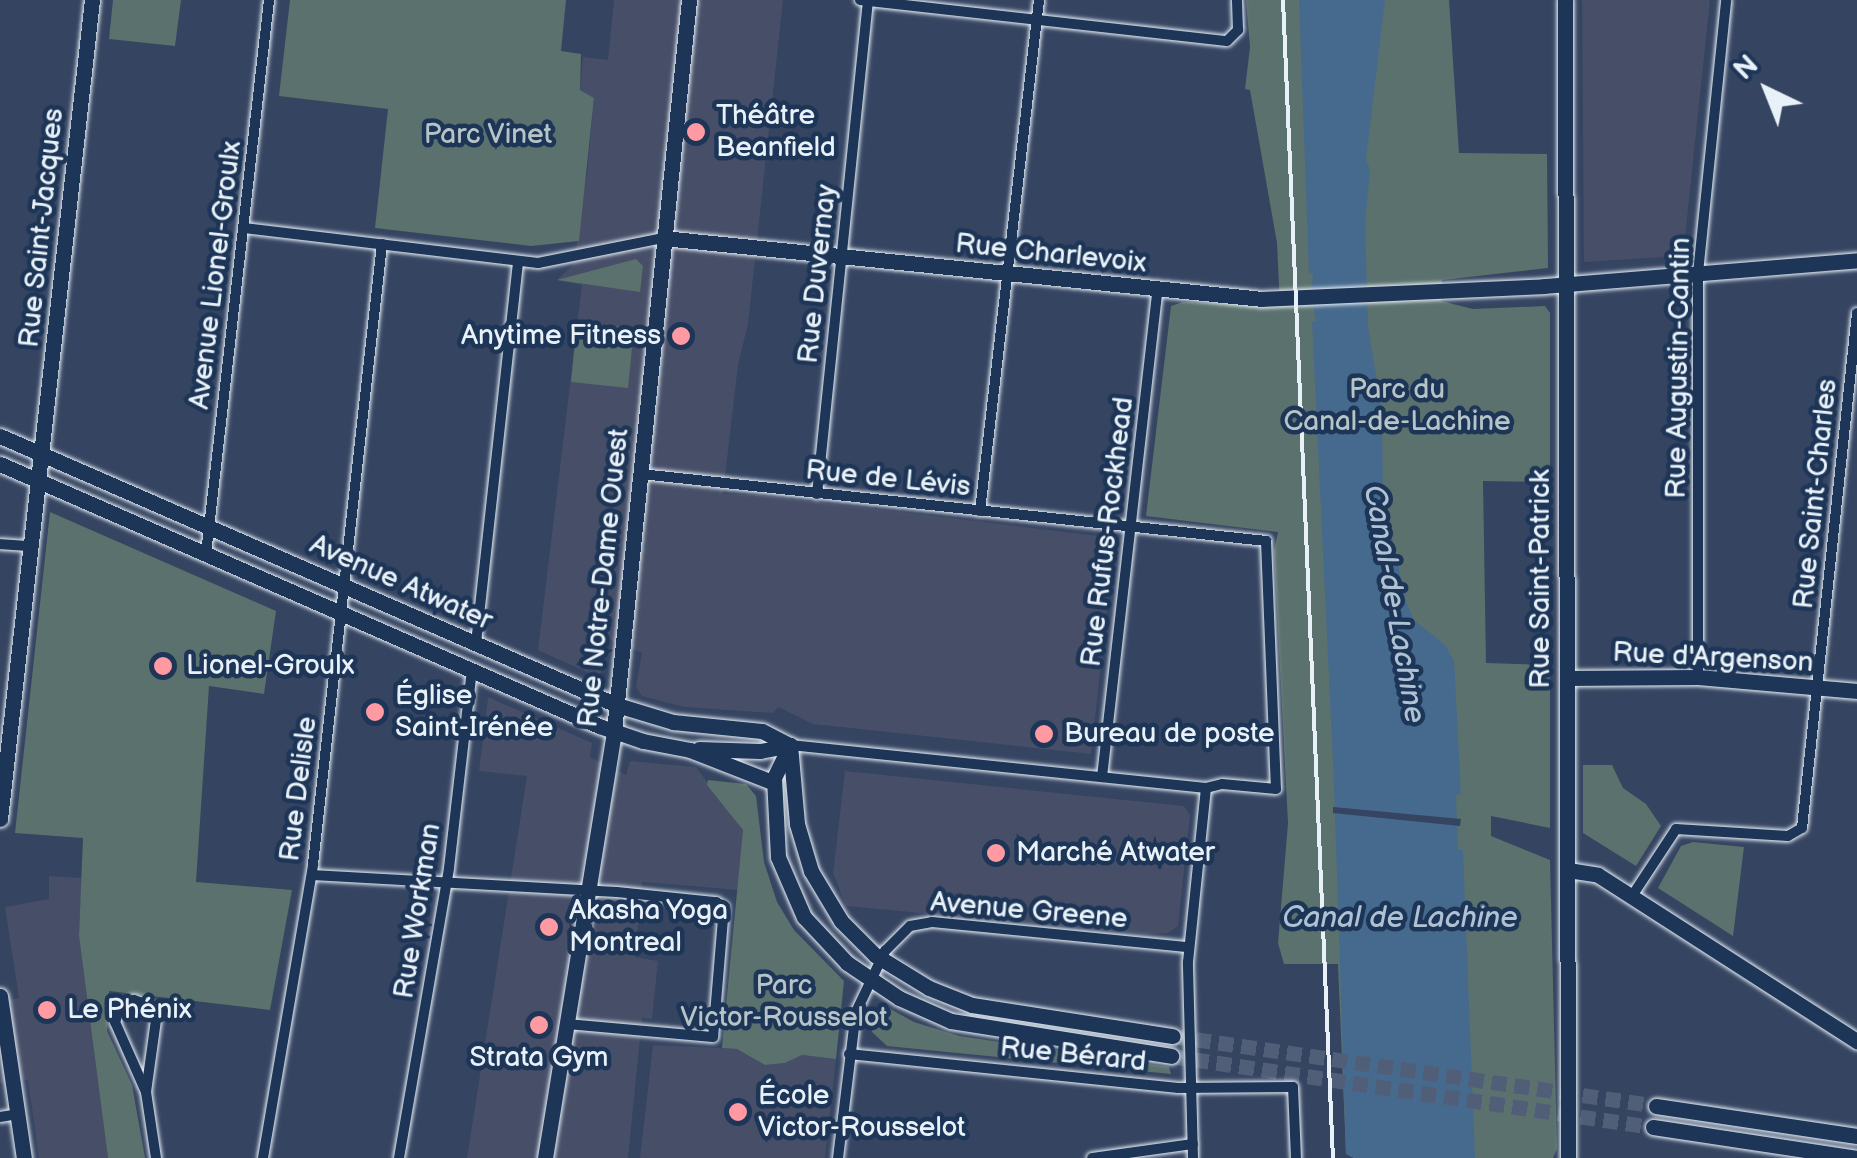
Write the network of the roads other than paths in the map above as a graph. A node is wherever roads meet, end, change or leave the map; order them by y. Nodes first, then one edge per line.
1 (92, 0) edge
2 (270, 0) edge
3 (689, 0) edge
4 (860, 0) edge
5 (1039, 0) edge
6 (1237, 0) edge
7 (1565, 0) edge
8 (1726, 0) edge
9 (868, 1) edge
10 (1036, 21) junction
11 (244, 228) junction
12 (663, 238) junction
13 (382, 244) junction
14 (842, 256) junction
15 (518, 260) junction
16 (1857, 260) edge
17 (1006, 274) junction
18 (1698, 274) junction
19 (1565, 284) junction
20 (1157, 291) junction
21 (1857, 313) edge
22 (0, 436) edge
23 (42, 453) junction
24 (0, 464) edge
25 (641, 474) junction
26 (37, 481) junction
27 (817, 494) junction
28 (980, 511) junction
29 (209, 527) junction
30 (1131, 528) junction
31 (0, 544) edge
32 (30, 546) junction
33 (206, 554) junction
34 (344, 586) junction
35 (342, 612) junction
36 (476, 643) junction
37 (472, 670) junction
38 (1566, 678) junction
39 (1698, 678) junction
40 (1817, 688) junction
41 (1857, 691) edge
42 (7, 699) edge
43 (617, 705) junction
44 (614, 732) junction
45 (790, 744) junction
46 (690, 750) junction
47 (1102, 777) junction
48 (774, 782) junction
49 (1206, 788) junction
50 (1276, 789) joint
51 (0, 819) edge
52 (1568, 870) junction
53 (312, 875) junction
54 (446, 884) junction
55 (588, 891) junction
56 (1632, 896) junction
57 (1189, 947) junction
58 (881, 959) junction
59 (870, 980) junction
60 (0, 996) edge
61 (568, 1024) junction
62 (1173, 1036) tunnel mouth
63 (1857, 1041) edge
64 (849, 1054) junction
65 (1171, 1056) tunnel mouth
66 (1191, 1088) junction
67 (146, 1092) junction
68 (1656, 1106) tunnel mouth
69 (18, 1114) junction
70 (0, 1118) edge
71 (1652, 1127) tunnel mouth
72 (1857, 1136) edge
73 (1193, 1144) junction
74 (24, 1158) edge
75 (156, 1158) edge
76 (263, 1158) edge
77 (399, 1158) edge
78 (545, 1158) edge
79 (838, 1158) edge
80 (1092, 1158) edge
81 (1193, 1158) edge
82 (1296, 1158) edge
83 (1568, 1158) edge
84 (1855, 1158) edge

1 - 23 main road, Rue Saint-Jacques
2 - 11 street, Avenue Lionel-Groulx
3 - 12 main road, Rue Notre-Dame Ouest
4 - 9 street
5 - 10 street
6 - 10 street
7 - 19 main road, Rue Saint-Patrick
8 - 18 street, Rue Augustin-Cantin
9 - 10 street
9 - 14 street, Rue Duvernay
10 - 17 street
11 - 13 street, Rue Charlevoix
11 - 29 street, Avenue Lionel-Groulx
12 - 14 main road, Rue Charlevoix
12 - 15 street, Rue Charlevoix
12 - 25 main road, Rue Notre-Dame Ouest
13 - 15 street, Rue Charlevoix
13 - 34 street, Rue Delisle
14 - 17 main road, Rue Charlevoix
14 - 27 street, Rue Duvernay
15 - 36 street
16 - 18 main road, Rue Charlevoix
17 - 20 main road, Rue Charlevoix
17 - 28 street
18 - 19 main road, Rue Charlevoix
18 - 39 street, Rue Augustin-Cantin
19 - 20 main road, Rue Charlevoix
19 - 38 main road, Rue Saint-Patrick
20 - 30 street, Rue Rufus-Rockhead
21 - 40 street, Rue Saint-Charles
22 - 23 main road, Avenue Atwater
23 - 26 main road, Rue Saint-Jacques
23 - 29 main road, Avenue Atwater
24 - 26 main road, Avenue Atwater
25 - 27 street, Rue de Lévis
25 - 43 main road, Rue Notre-Dame Ouest
26 - 32 main road, Rue Saint-Jacques
26 - 33 main road, Avenue Atwater
27 - 28 street, Rue de Lévis
28 - 30 street, Rue de Lévis
29 - 33 street, Avenue Lionel-Groulx
29 - 34 main road, Avenue Atwater
30 - 47 street, Rue Rufus-Rockhead
30 - 50 street, Rue de Lévis
31 - 32 street
32 - 42 main road, Rue Saint-Jacques
33 - 35 main road, Avenue Atwater
34 - 35 street, Rue Delisle
34 - 36 main road, Avenue Atwater
35 - 37 main road, Avenue Atwater
35 - 53 street, Rue Delisle
36 - 43 main road, Avenue Atwater
37 - 44 main road, Avenue Atwater
37 - 54 street, Rue Workman
38 - 39 main road, Rue d'Argenson
38 - 52 main road, Rue Saint-Patrick
39 - 40 main road, Rue d'Argenson
40 - 41 main road, Rue d'Argenson
40 - 56 street, Rue Saint-Charles
42 - 51 main road, Rue Saint-Jacques
43 - 44 main road, Rue Notre-Dame Ouest
43 - 45 main road, Avenue Atwater
44 - 46 main road, Avenue Atwater
44 - 55 main road, Rue Notre-Dame Ouest
45 - 46 main road, Avenue Atwater
45 - 47 street, Avenue Atwater
45 - 48 main road
45 - 58 main road
46 - 48 main road, Avenue Atwater
47 - 49 street, Avenue Atwater
48 - 59 main road
49 - 50 street, Avenue Atwater
49 - 57 street
52 - 56 main road
52 - 83 main road, Rue Saint-Patrick
53 - 54 street
53 - 76 street, Rue Delisle
54 - 55 street
54 - 77 street, Rue Workman
55 - 61 main road, Rue Notre-Dame Ouest
55 - 61 street
56 - 63 main road
57 - 58 street, Avenue Greene
57 - 66 street
58 - 59 street, Avenue Greene
58 - 62 main road
59 - 64 street, Avenue Greene
59 - 65 main road
60 - 69 main road
61 - 78 main road, Rue Notre-Dame Ouest
64 - 66 street, Rue Bérard
64 - 79 street, Avenue Greene
66 - 73 street
66 - 82 street, Rue Bérard
67 - 67 street
67 - 75 street
68 - 72 main road
69 - 70 street
69 - 74 main road
71 - 84 main road
73 - 80 street
73 - 81 street

